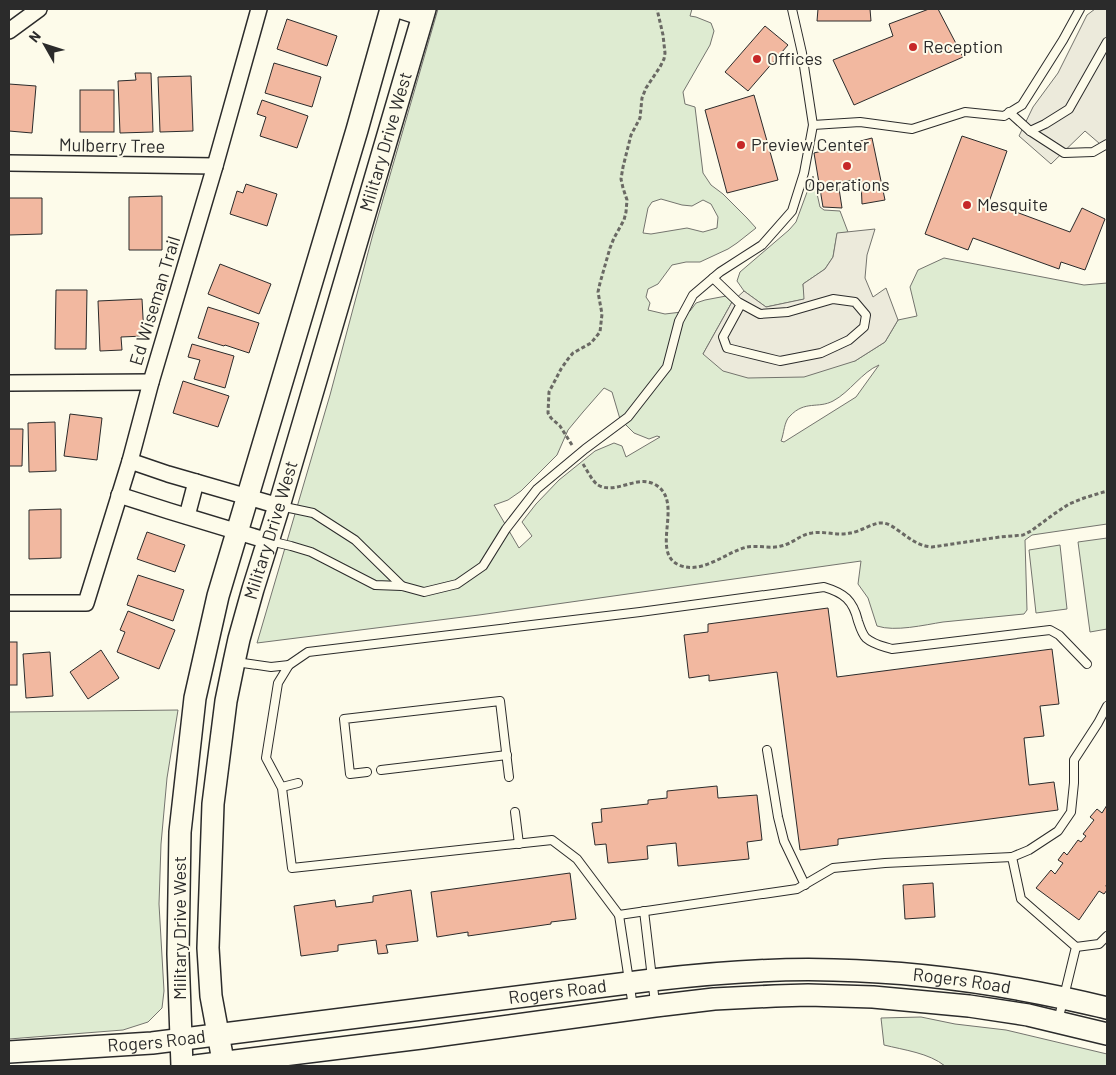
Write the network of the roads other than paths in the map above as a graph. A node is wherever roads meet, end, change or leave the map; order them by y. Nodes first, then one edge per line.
1 (39, 9) edge
2 (259, 9) edge
3 (393, 9) edge
4 (792, 9) edge
5 (1080, 9) edge
6 (424, 13) edge
7 (9, 31) edge
8 (1107, 42) edge
9 (1010, 112) junction
10 (813, 125) junction
11 (1030, 131) junction
12 (1107, 144) edge
13 (9, 163) edge
14 (215, 166) junction
15 (713, 278) junction
16 (742, 304) junction
17 (151, 382) junction
18 (9, 383) edge
19 (130, 461) junction
20 (196, 482) junction
21 (119, 495) junction
22 (248, 497) junction
23 (279, 506) junction
24 (186, 516) junction
25 (238, 531) junction
26 (268, 540) junction
27 (402, 586) junction
28 (9, 603) edge
29 (234, 662) junction
30 (1086, 664) dead end
31 (289, 665) junction
32 (1107, 706) edge
33 (767, 750) dead end
34 (507, 755) junction
35 (381, 770) dead end
36 (367, 772) dead end
37 (509, 777) dead end
38 (298, 783) dead end
39 (282, 787) junction
40 (515, 812) dead end
41 (520, 844) junction
42 (1012, 857) junction
43 (805, 885) junction
44 (644, 911) junction
45 (620, 915) junction
46 (1107, 936) edge
47 (1076, 947) junction
48 (652, 980) junction
49 (629, 982) junction
50 (1064, 998) junction
51 (656, 1006) junction
52 (1107, 1008) edge
53 (633, 1009) junction
54 (1058, 1021) junction
55 (218, 1034) junction
56 (1107, 1034) edge
57 (181, 1039) junction
58 (9, 1052) edge
59 (223, 1064) edge
60 (182, 1066) edge
61 (195, 1066) edge

1 - 7 street
2 - 14 street, Ed Wiseman Trail
3 - 6 street
3 - 22 main road, Military Drive West
4 - 10 lane
5 - 9 lane
6 - 23 main road, Military Drive West
8 - 11 lane
9 - 10 lane
9 - 11 lane
10 - 15 lane
11 - 12 lane
13 - 14 street, Mulberry Tree
14 - 17 street, Ed Wiseman Trail
15 - 16 lane
15 - 27 lane
16 - 16 lane
17 - 18 street
17 - 19 street, Ed Wiseman Trail
19 - 20 street
19 - 21 street, Ed Wiseman Trail
20 - 22 street
20 - 24 street
21 - 24 street
21 - 28 street, Ed Wiseman Trail
22 - 23 street
22 - 25 main road, Military Drive West
23 - 26 main road, Military Drive West
23 - 27 lane
24 - 25 street
25 - 26 street
25 - 57 main road, Military Drive West
26 - 27 lane
26 - 29 main road, Military Drive West
29 - 31 lane
29 - 55 main road, Military Drive West
30 - 31 lane
31 - 39 lane
32 - 42 lane
33 - 43 lane
34 - 35 lane
34 - 36 lane
34 - 37 lane
38 - 39 lane
39 - 41 lane
40 - 41 lane
41 - 45 lane
42 - 43 lane
42 - 47 lane
43 - 44 lane
44 - 45 lane
44 - 48 lane
45 - 49 lane
46 - 47 lane
47 - 50 lane
48 - 49 main road, Rogers Road
48 - 50 main road, Rogers Road
48 - 51 lane
49 - 53 lane
49 - 55 main road, Rogers Road
50 - 52 main road, Rogers Road
50 - 54 lane
51 - 53 main road, Rogers Road
51 - 54 main road, Rogers Road
53 - 59 main road, Rogers Road
54 - 56 main road, Rogers Road
55 - 57 main road, Rogers Road
55 - 59 main road, Military Drive West
57 - 58 main road, Rogers Road
57 - 60 main road, Military Drive West
59 - 61 main road, Rogers Road

